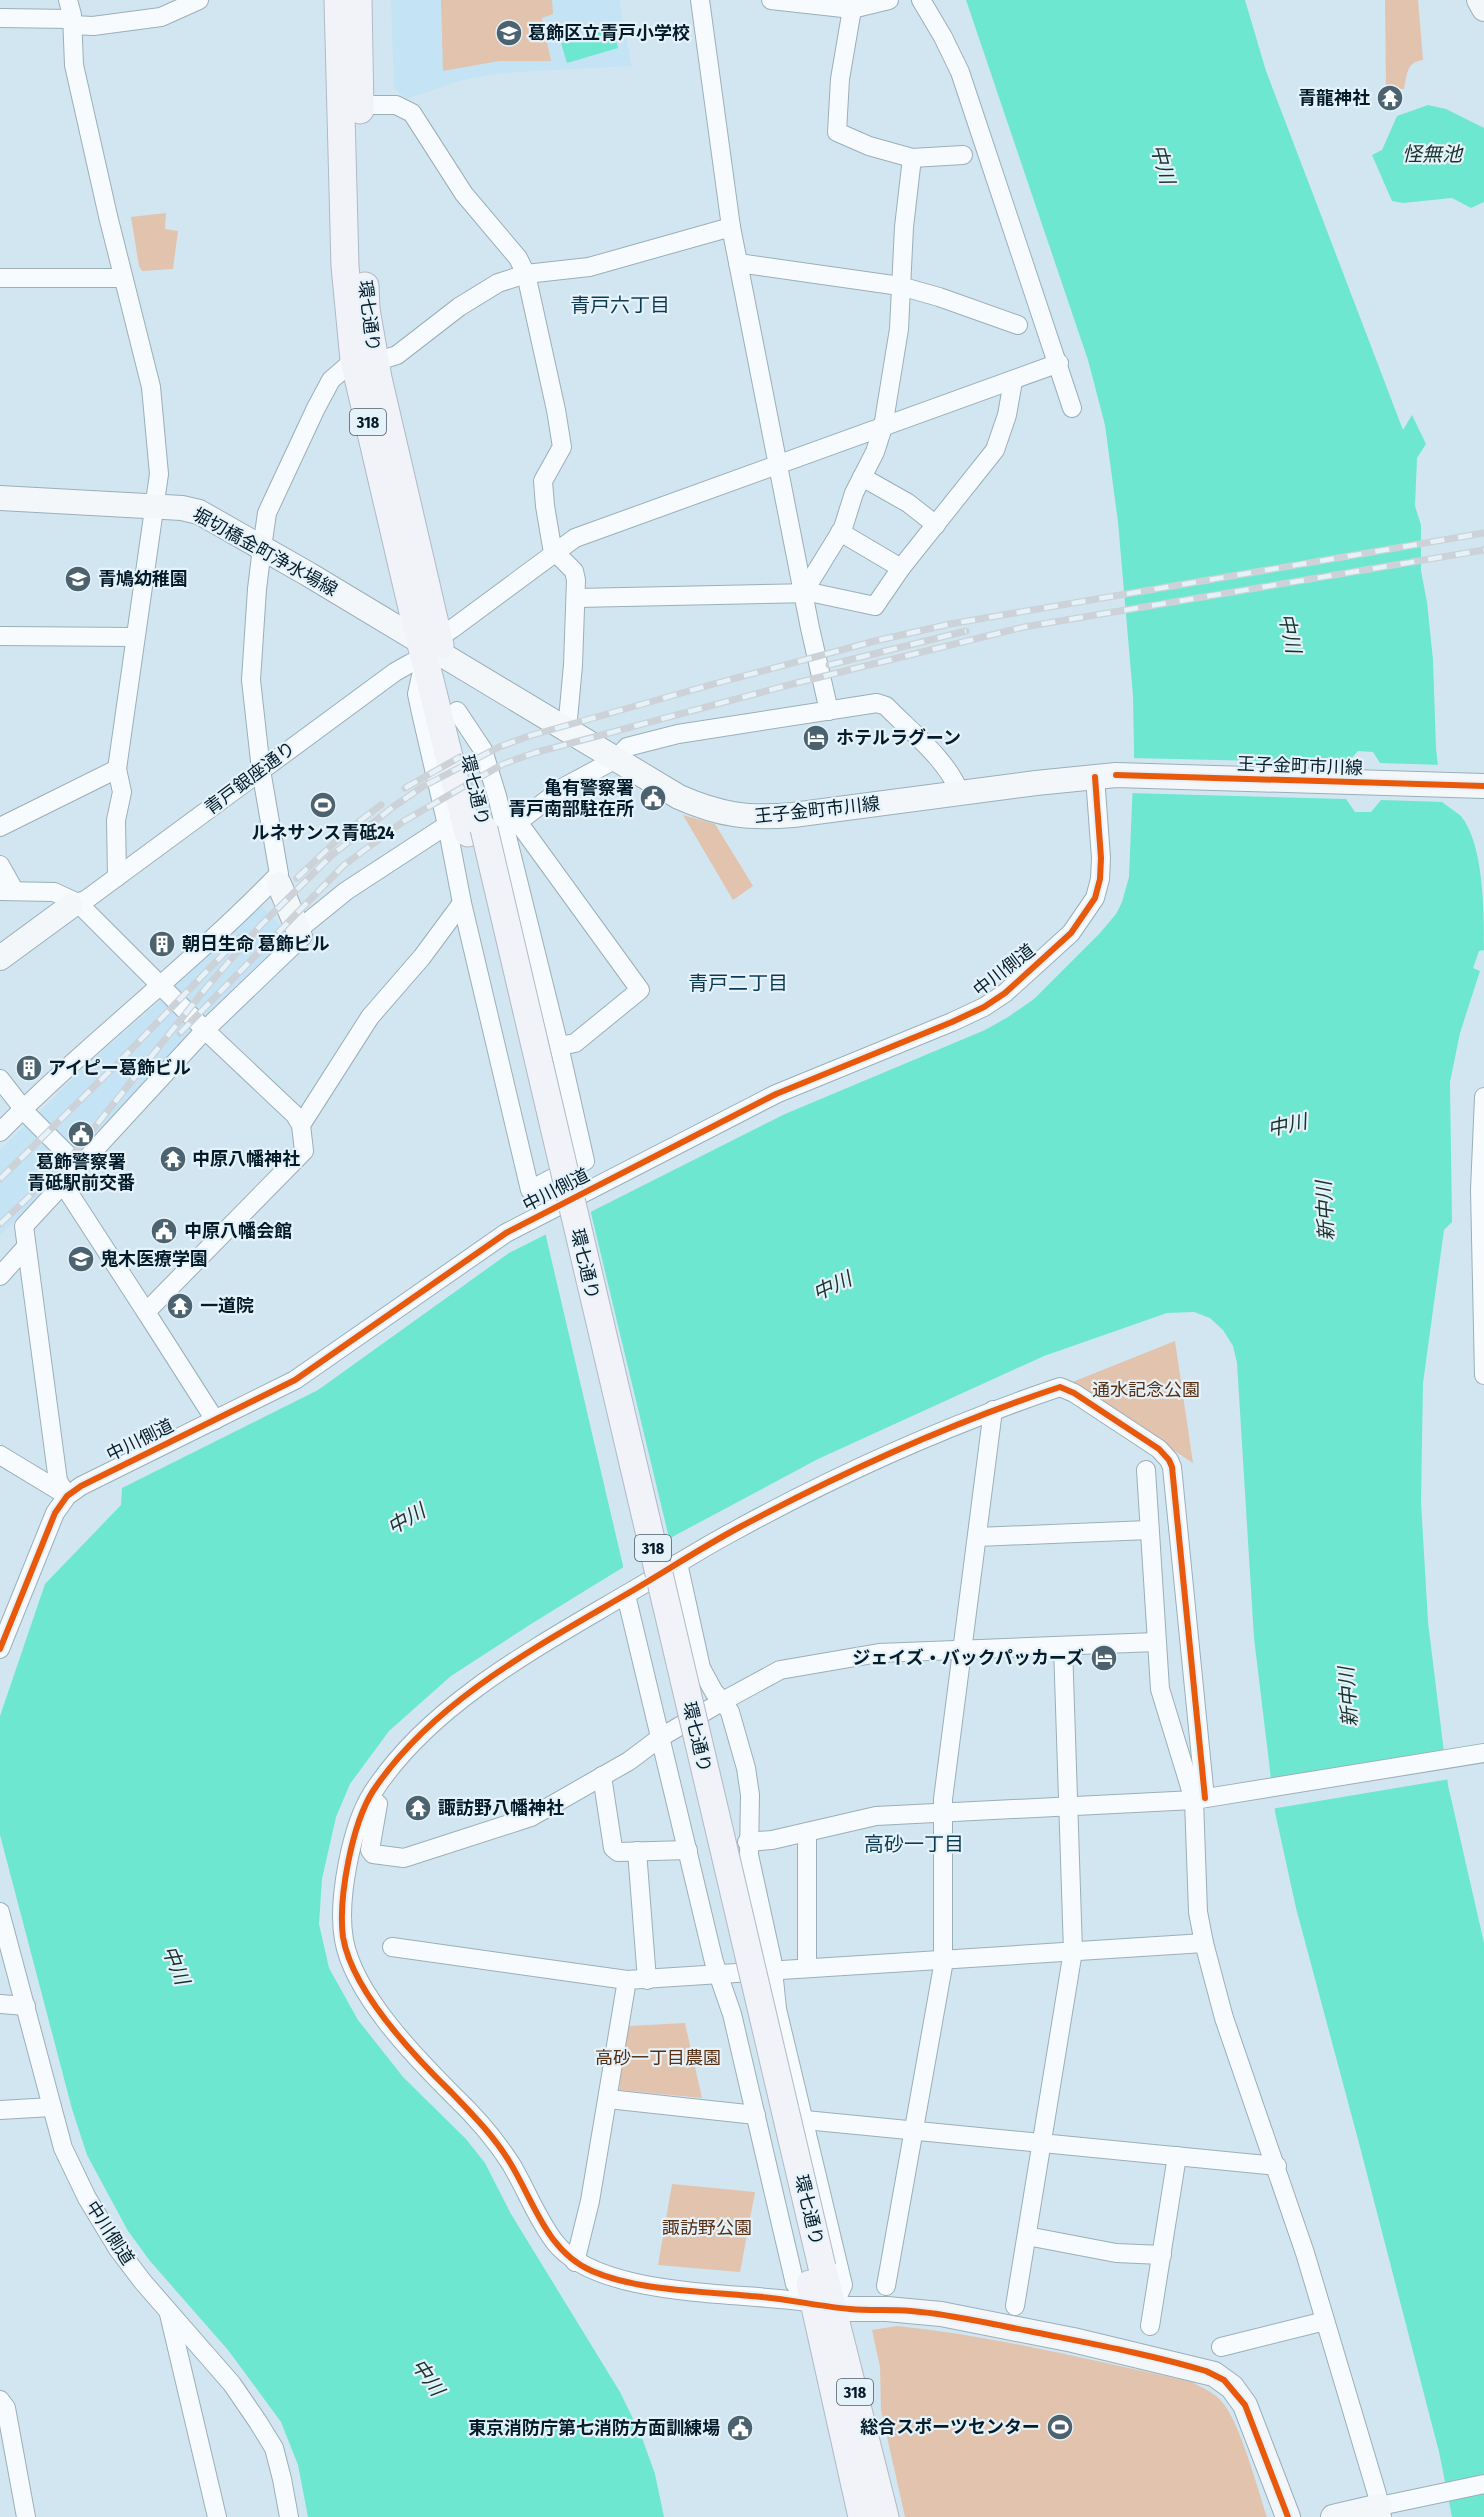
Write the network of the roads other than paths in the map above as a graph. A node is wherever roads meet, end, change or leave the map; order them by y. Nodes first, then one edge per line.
1 (68, 0) edge
2 (199, 0) edge
3 (338, 0) edge
4 (358, 0) edge
5 (700, 0) edge
6 (771, 0) edge
7 (889, 0) edge
8 (921, 0) edge
9 (1479, 0) edge
10 (852, 9) junction
11 (1484, 9) edge
12 (0, 18) edge
13 (73, 22) junction
14 (360, 105) junction
15 (963, 155) dead end
16 (912, 158) junction
17 (731, 227) junction
18 (738, 263) junction
19 (526, 274) junction
20 (0, 278) edge
21 (123, 278) junction
22 (900, 286) junction
23 (1018, 325) dead end
24 (364, 361) junction
25 (1059, 363) junction
26 (1013, 381) junction
27 (1072, 408) dead end
28 (883, 427) junction
29 (779, 465) junction
30 (862, 477) junction
31 (0, 498) edge
32 (156, 506) junction
33 (936, 525) junction
34 (840, 532) junction
35 (262, 548) junction
36 (554, 553) junction
37 (901, 568) junction
38 (803, 593) junction
39 (577, 598) junction
40 (0, 636) edge
41 (135, 637) junction
42 (431, 648) junction
43 (829, 711) junction
44 (567, 730) junction
45 (616, 759) junction
46 (117, 769) junction
47 (261, 770) junction
48 (1105, 776) junction
49 (1484, 786) edge
50 (960, 793) junction
51 (0, 827) edge
52 (484, 827) junction
53 (0, 865) edge
54 (117, 877) junction
55 (277, 881) junction
56 (7, 891) edge
57 (462, 903) junction
58 (75, 904) junction
59 (297, 929) junction
60 (0, 958) edge
61 (161, 985) junction
62 (205, 1030) junction
63 (560, 1046) junction
64 (0, 1079) edge
65 (1484, 1097) edge
66 (24, 1108) junction
67 (301, 1125) junction
68 (0, 1132) edge
69 (79, 1166) junction
70 (63, 1184) junction
71 (26, 1247) junction
72 (0, 1276) edge
73 (146, 1312) junction
74 (1484, 1375) edge
75 (993, 1410) junction
76 (215, 1420) junction
77 (0, 1455) edge
78 (1146, 1470) dead end
79 (67, 1496) junction
80 (1149, 1530) junction
81 (977, 1538) junction
82 (678, 1563) junction
83 (626, 1595) junction
84 (5, 1620) edge
85 (1156, 1642) junction
86 (1063, 1646) junction
87 (0, 1649) edge
88 (962, 1649) junction
89 (723, 1701) junction
90 (661, 1737) junction
91 (1484, 1753) edge
92 (602, 1776) junction
93 (369, 1798) junction
94 (1203, 1798) junction
95 (1068, 1808) junction
96 (943, 1812) junction
97 (807, 1832) junction
98 (747, 1842) junction
99 (688, 1850) junction
100 (637, 1851) junction
101 (0, 1912) edge
102 (1204, 1943) junction
103 (392, 1947) dead end
104 (1073, 1951) junction
105 (943, 1960) junction
106 (807, 1968) junction
107 (774, 1972) junction
108 (718, 1976) junction
109 (627, 1980) junction
110 (647, 1980) junction
111 (0, 2004) edge
112 (26, 2006) junction
113 (608, 2099) junction
114 (51, 2107) junction
115 (0, 2110) edge
116 (756, 2115) junction
117 (805, 2120) junction
118 (914, 2129) junction
119 (1042, 2143) junction
120 (1177, 2156) junction
121 (1277, 2166) junction
122 (1027, 2236) junction
123 (1162, 2255) junction
124 (575, 2262) junction
125 (886, 2286) dead end
126 (823, 2305) junction
127 (1015, 2306) dead end
128 (169, 2313) junction
129 (1325, 2321) junction
130 (1150, 2326) dead end
131 (1221, 2347) dead end
132 (0, 2400) edge
133 (1484, 2484) edge
134 (1388, 2508) edge
135 (26, 2517) edge
136 (217, 2517) edge
137 (289, 2517) edge
138 (862, 2517) edge
139 (885, 2517) edge
140 (1288, 2517) edge
141 (1333, 2517) edge

1 - 13 street
2 - 13 street
3 - 24 main road, 環七通り / 318
4 - 14 main road, 環七通り / 318
5 - 17 street
6 - 10 street
7 - 10 street
8 - 25 street
9 - 11 street
10 - 16 street
12 - 13 street
13 - 21 street
14 - 19 street
14 - 24 main road, 環七通り / 318
15 - 16 street
16 - 22 street
17 - 18 street
17 - 19 street
18 - 22 street
18 - 29 street
19 - 24 street
19 - 36 street
20 - 21 street
21 - 32 street
22 - 23 street
22 - 28 street
24 - 35 street
24 - 42 main road, 環七通り / 318
25 - 26 street, 青戸銀座通り
25 - 27 street
26 - 28 street, 青戸銀座通り
26 - 33 street
28 - 29 street, 青戸銀座通り
28 - 30 street
29 - 36 street, 青戸銀座通り
29 - 38 street
30 - 33 street
30 - 34 street
31 - 32 street, 堀切橋金町浄水場線
32 - 35 street, 堀切橋金町浄水場線
32 - 41 street
33 - 37 street
34 - 37 street
34 - 38 street
35 - 42 street, 堀切橋金町浄水場線
35 - 47 street
36 - 39 street
36 - 42 street, 青戸銀座通り
37 - 38 street
38 - 39 street
38 - 43 street
39 - 44 street
40 - 41 street
41 - 46 street
42 - 44 street, 王子金町市川線
42 - 47 street, 青戸銀座通り
42 - 52 main road, 環七通り / 318
42 - 52 main road, 環七通り / 318
43 - 45 street
43 - 50 street
44 - 45 street, 王子金町市川線
45 - 50 street, 王子金町市川線
45 - 52 street
46 - 51 street
46 - 54 street
47 - 54 street, 青戸銀座通り
47 - 55 street
48 - 49 street, 王子金町市川線
48 - 50 street, 王子金町市川線
48 - 76 street, 中川側道
52 - 57 street
52 - 59 street
52 - 63 street
52 - 63 street
52 - 126 main road, 環七通り / 318, bridge
53 - 56 street
54 - 58 street, 青戸銀座通り
55 - 59 street
55 - 61 street
56 - 58 street
57 - 63 street
57 - 67 street
58 - 60 street
58 - 61 street
59 - 62 street
61 - 62 street
61 - 66 street
62 - 67 street
62 - 69 street
64 - 66 street
65 - 74 street
66 - 68 street
66 - 69 street
67 - 73 street
69 - 70 street
70 - 71 street
70 - 73 street
71 - 72 street
71 - 79 street
73 - 76 street
75 - 81 street
75 - 82 street
75 - 94 street
76 - 79 street, 中川側道
77 - 79 street
78 - 80 street
79 - 84 street, 中川側道
80 - 81 street
80 - 85 street
81 - 88 street
82 - 83 street
82 - 89 street
83 - 90 street
83 - 93 street
84 - 87 street, 中川側道
85 - 86 street
85 - 94 street
86 - 88 street
86 - 95 street
88 - 89 street
88 - 96 street
89 - 90 street
89 - 98 street
90 - 92 street
90 - 99 street
91 - 94 street
92 - 93 street
92 - 100 street
93 - 124 street
94 - 95 street
94 - 102 street
95 - 96 street
95 - 104 street
96 - 97 street
96 - 105 street
97 - 98 street
97 - 106 street
98 - 107 street
99 - 100 street
99 - 108 street
100 - 110 street
101 - 112 street, 中川側道
102 - 104 street
102 - 121 street
103 - 109 street
104 - 105 street
104 - 119 street
105 - 106 street
105 - 118 street
106 - 107 street
107 - 108 street
107 - 117 street
108 - 110 street
108 - 116 street
109 - 110 street
109 - 113 street
111 - 112 street
112 - 114 street, 中川側道
113 - 116 street
113 - 124 street
114 - 115 street
114 - 128 street, 中川側道
116 - 126 street
117 - 118 street
117 - 126 street
118 - 119 street
118 - 125 street
119 - 120 street
119 - 122 street
120 - 121 street
120 - 123 street
121 - 129 street
122 - 123 street
122 - 127 street
123 - 130 street
124 - 126 street
126 - 138 main road, 環七通り / 318
126 - 139 main road, 環七通り / 318
126 - 140 street
128 - 136 street
128 - 137 street, 中川側道
129 - 131 street
129 - 134 street
132 - 135 street
133 - 134 street
134 - 141 street

